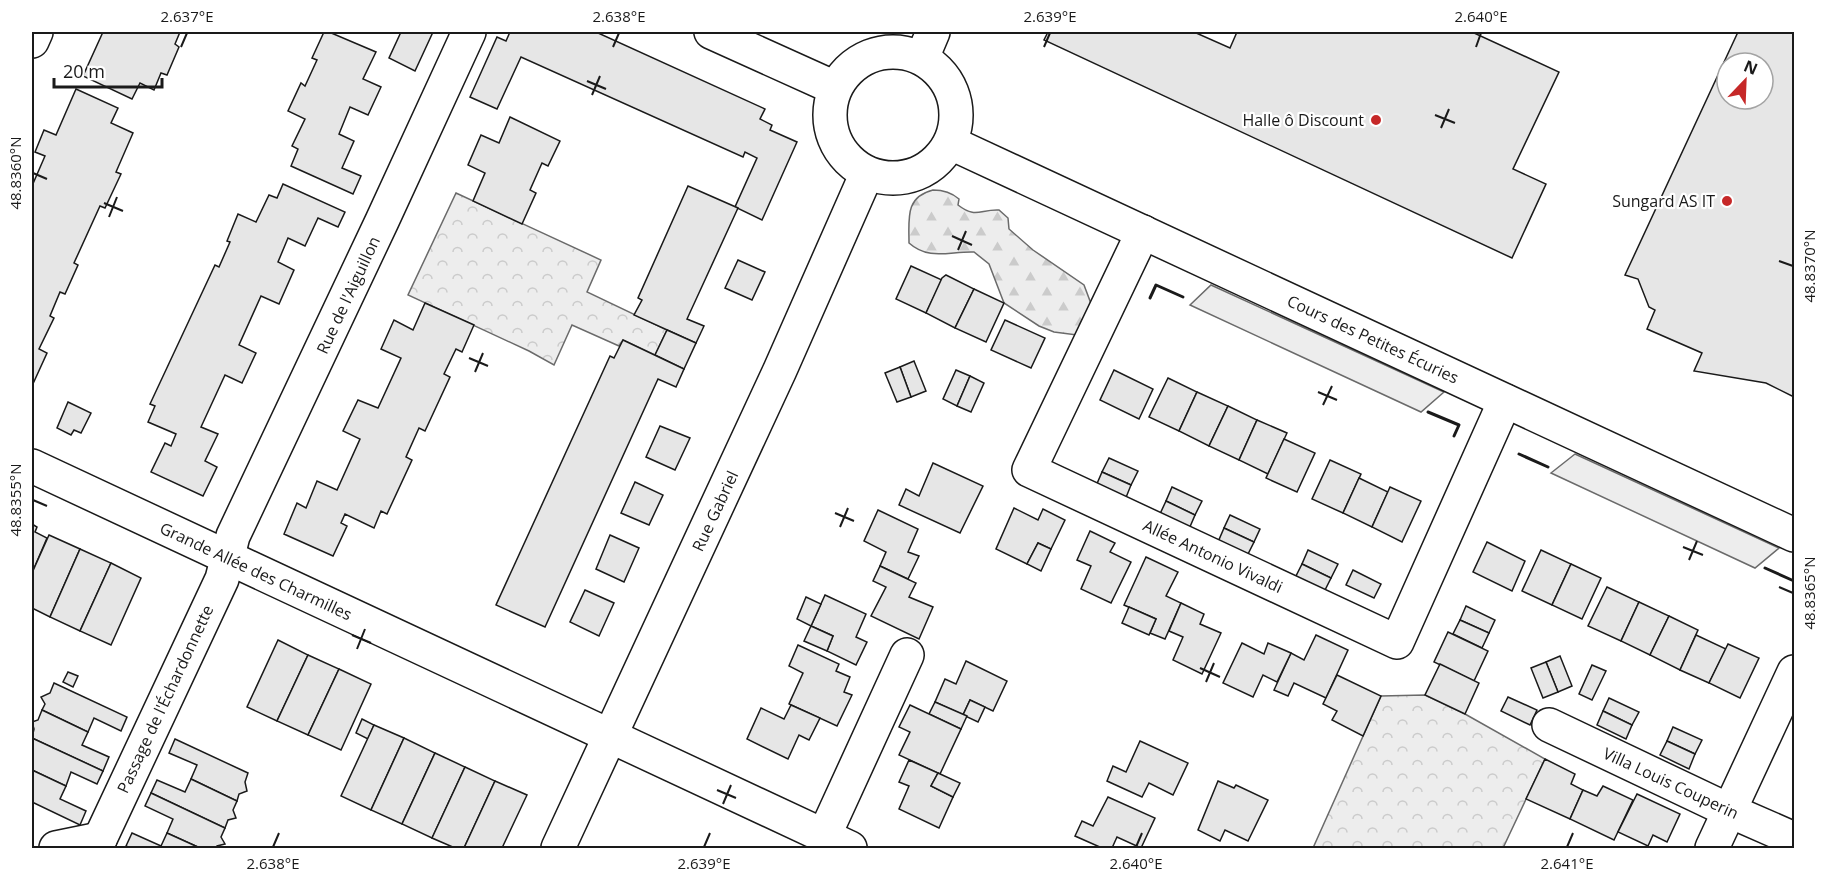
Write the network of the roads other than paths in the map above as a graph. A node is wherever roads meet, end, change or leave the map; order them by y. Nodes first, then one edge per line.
1 (36, 32) edge
2 (469, 32) edge
3 (711, 32) edge
4 (32, 41) edge
5 (927, 45) edge
6 (835, 88) junction
7 (951, 143) junction
8 (867, 173) junction
9 (1143, 232) junction
10 (1505, 400) junction
11 (32, 466) edge
12 (1794, 536) edge
13 (227, 558) junction
14 (907, 655) dead end
15 (1794, 672) edge
16 (1549, 725) dead end
17 (611, 736) junction
18 (1730, 811) junction
19 (1794, 839) edge
20 (837, 842) edge
21 (103, 844) edge
22 (56, 849) edge
23 (558, 849) edge
24 (1712, 849) edge

1 - 4 street
2 - 13 street, Rue de l'Aiguillon
3 - 6 street
5 - 6 street
5 - 7 street
6 - 8 street
7 - 8 street
7 - 9 street, Cours des Petites Écuries
8 - 17 street, Rue Gabriel
9 - 10 street, Cours des Petites Écuries
9 - 10 street, Allée Antonio Vivaldi
10 - 12 street, Cours des Petites Écuries
11 - 13 street, Grande Allée des Charmilles
13 - 17 street, Grande Allée des Charmilles
13 - 21 street, Passage de l'Échardonnette
14 - 20 street
15 - 18 street
16 - 18 street, Villa Louis Couperin
17 - 20 street, Grande Allée des Charmilles
17 - 23 street, Rue Gabriel
18 - 19 street, Villa Louis Couperin
18 - 24 street
21 - 22 street, Passage de l'Échardonnette

